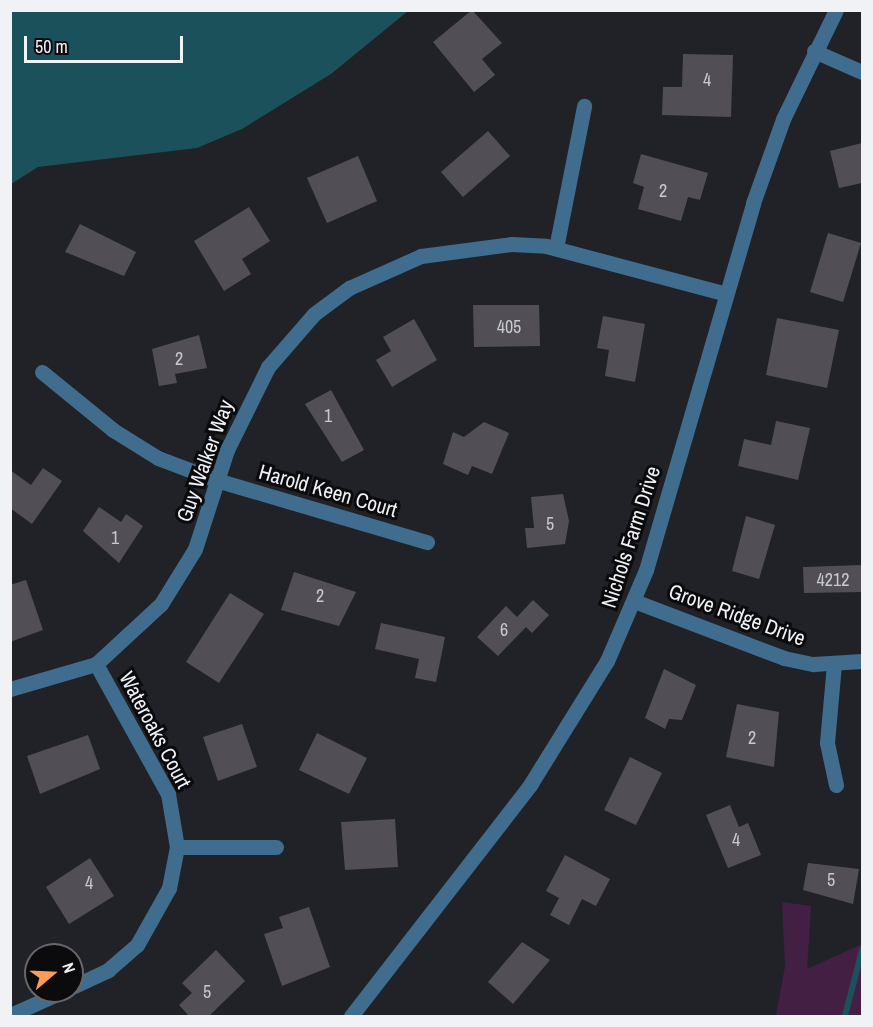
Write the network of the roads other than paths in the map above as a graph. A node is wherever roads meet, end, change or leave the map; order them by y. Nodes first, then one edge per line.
1 (836, 10) edge
2 (814, 51) junction
3 (862, 72) edge
4 (584, 106) dead end
5 (556, 248) junction
6 (726, 294) junction
7 (42, 372) dead end
8 (216, 480) junction
9 (428, 542) dead end
10 (634, 601) junction
11 (862, 661) edge
12 (96, 664) junction
13 (834, 664) junction
14 (10, 689) edge
15 (836, 785) dead end
16 (177, 847) junction
17 (276, 847) dead end
18 (84, 981) edge
19 (37, 1003) edge
20 (10, 1015) edge
21 (351, 1017) edge

1 - 2 street, Nichols Farm Drive
2 - 3 street
2 - 6 street, Nichols Farm Drive
4 - 5 street
5 - 6 street, Guy Walker Way
5 - 8 street, Guy Walker Way
6 - 10 street, Nichols Farm Drive
7 - 8 street, Harold Keen Court
8 - 9 street, Harold Keen Court
8 - 12 street, Guy Walker Way
10 - 13 street, Grove Ridge Drive
10 - 21 street, Nichols Farm Drive
11 - 13 street, Grove Ridge Drive
12 - 14 street, Guy Walker Way
12 - 16 street, Wateroaks Court
13 - 15 street
16 - 17 street
16 - 18 street, Wateroaks Court
19 - 20 street

